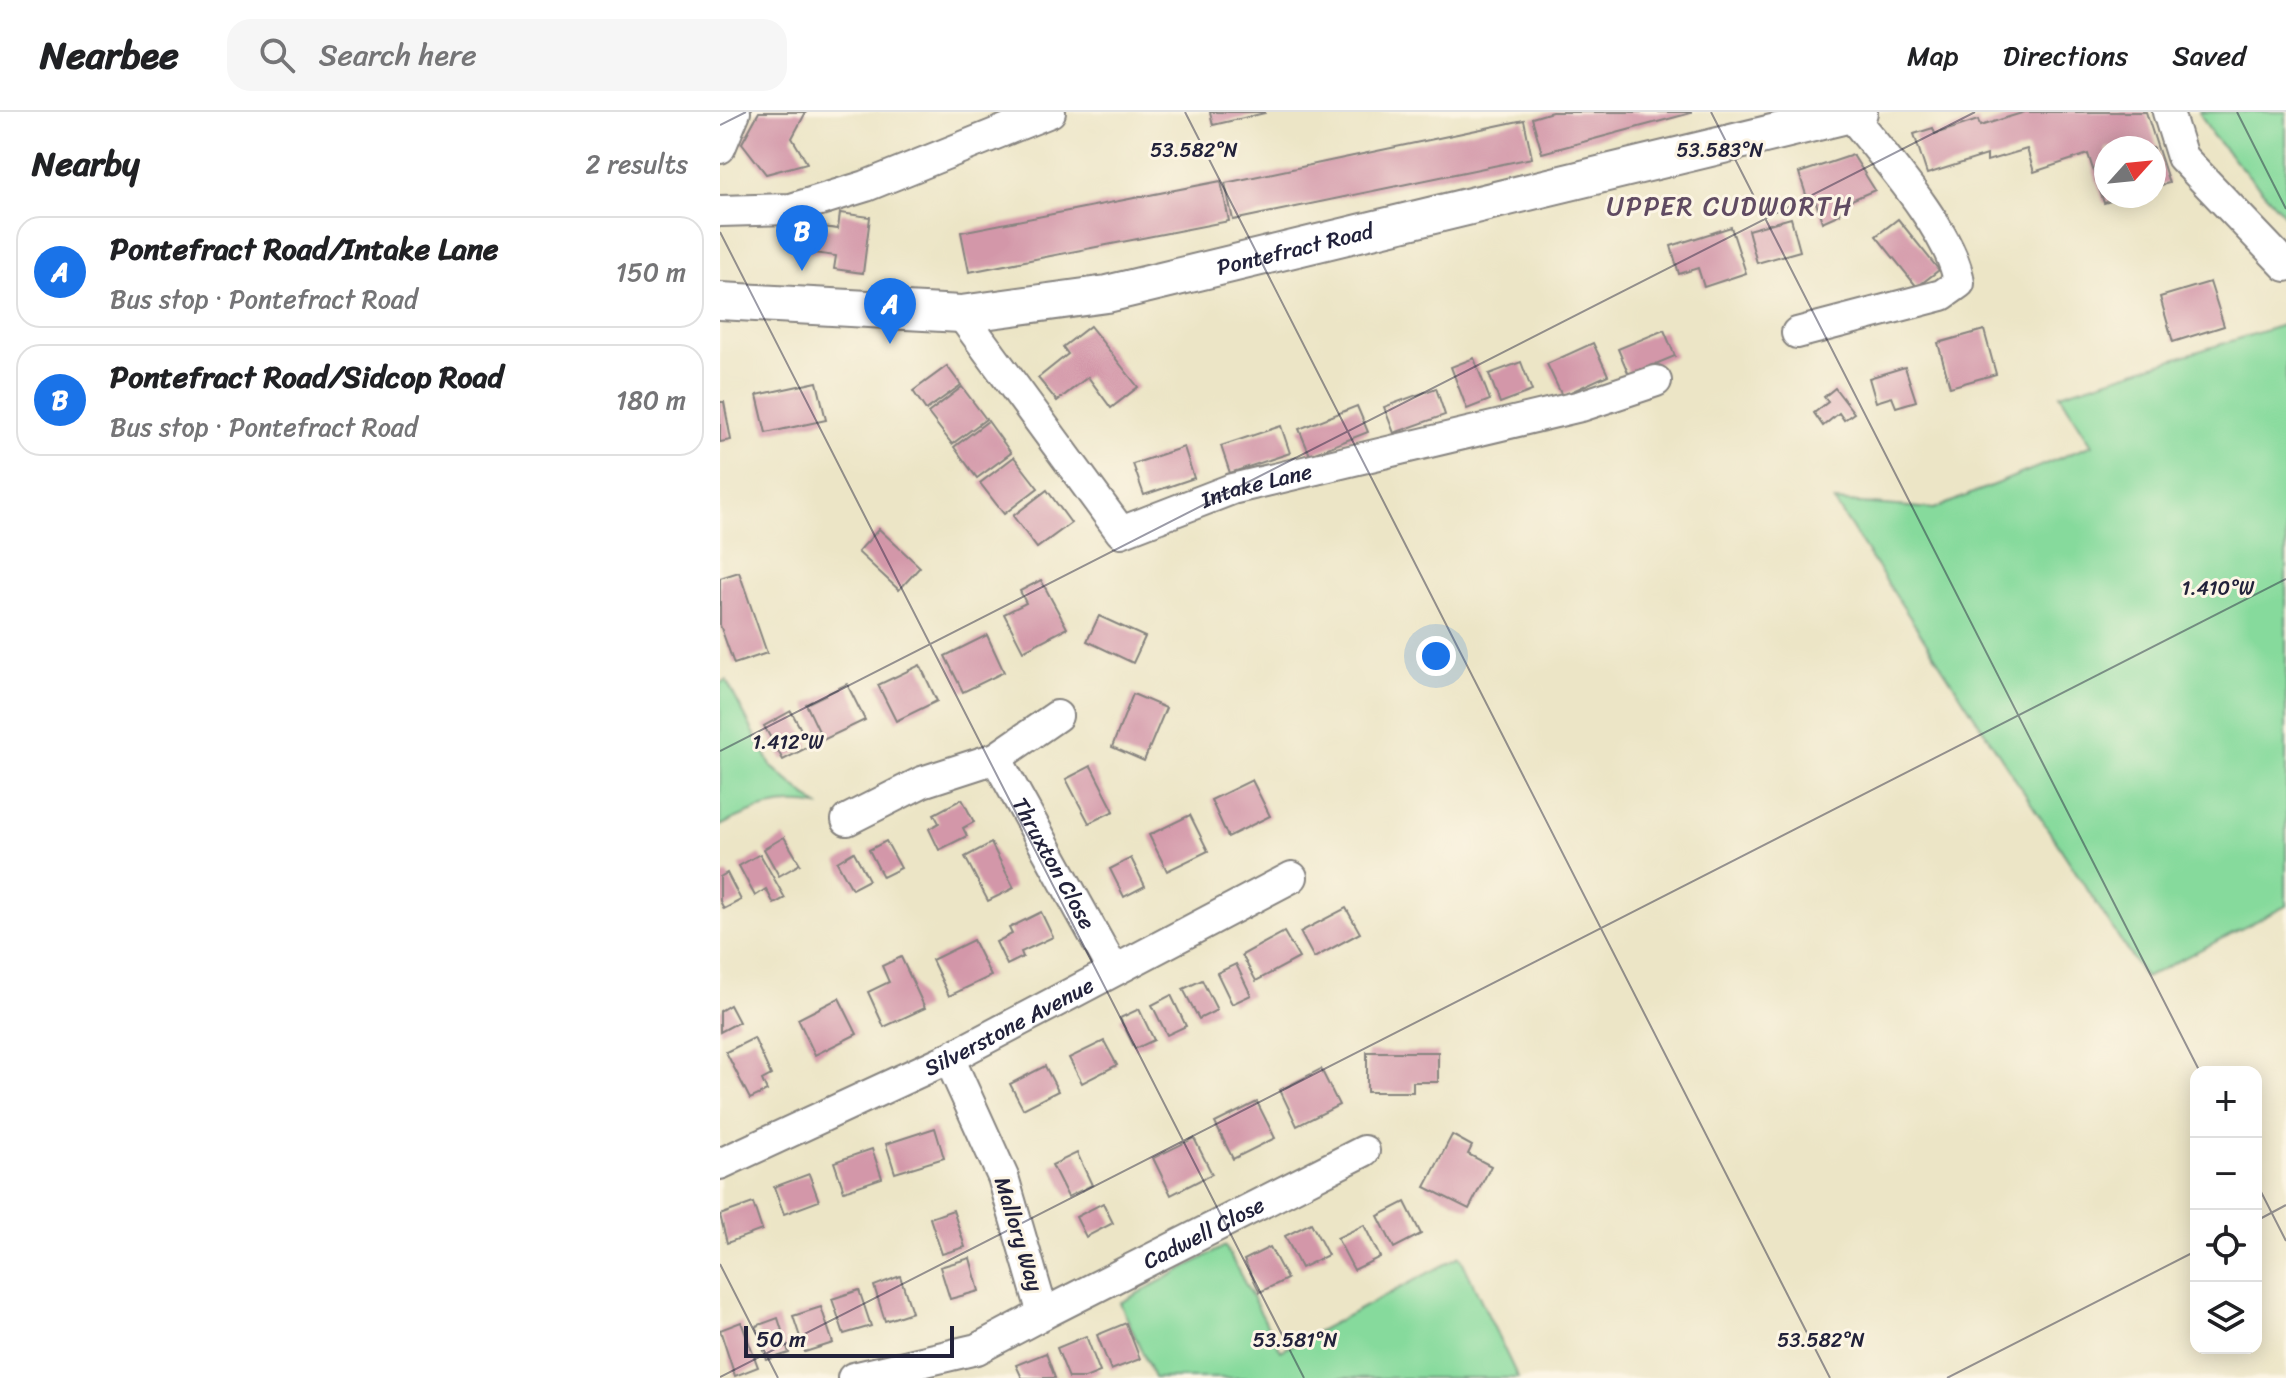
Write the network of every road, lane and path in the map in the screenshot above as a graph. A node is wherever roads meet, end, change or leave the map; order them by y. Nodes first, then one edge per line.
1 (735, 112) edge
2 (1050, 112) edge
3 (2168, 112) edge
4 (1854, 113) edge
5 (720, 148) edge
6 (720, 211) edge
7 (2286, 266) edge
8 (720, 301) edge
9 (961, 314) junction
10 (1797, 333) dead end
11 (1656, 381) dead end
12 (1057, 716) dead end
13 (996, 758) junction
14 (847, 820) dead end
15 (1292, 877) dead end
16 (1113, 969) junction
17 (949, 1058) junction
18 (1364, 1151) dead end
19 (721, 1161) edge
20 (1043, 1314) junction
21 (853, 1378) edge

1 - 5 street
2 - 6 street
3 - 7 street
4 - 9 street, Pontefract Road
4 - 10 street
8 - 9 street, Pontefract Road
9 - 11 street, Intake Lane
12 - 13 street
13 - 14 street
13 - 16 street, Thruxton Close
15 - 16 street, Silverstone Avenue
16 - 17 street, Silverstone Avenue
17 - 19 street, Silverstone Avenue
17 - 20 street, Mallory Way
18 - 20 street, Cadwell Close
20 - 21 street, Mallory Way

